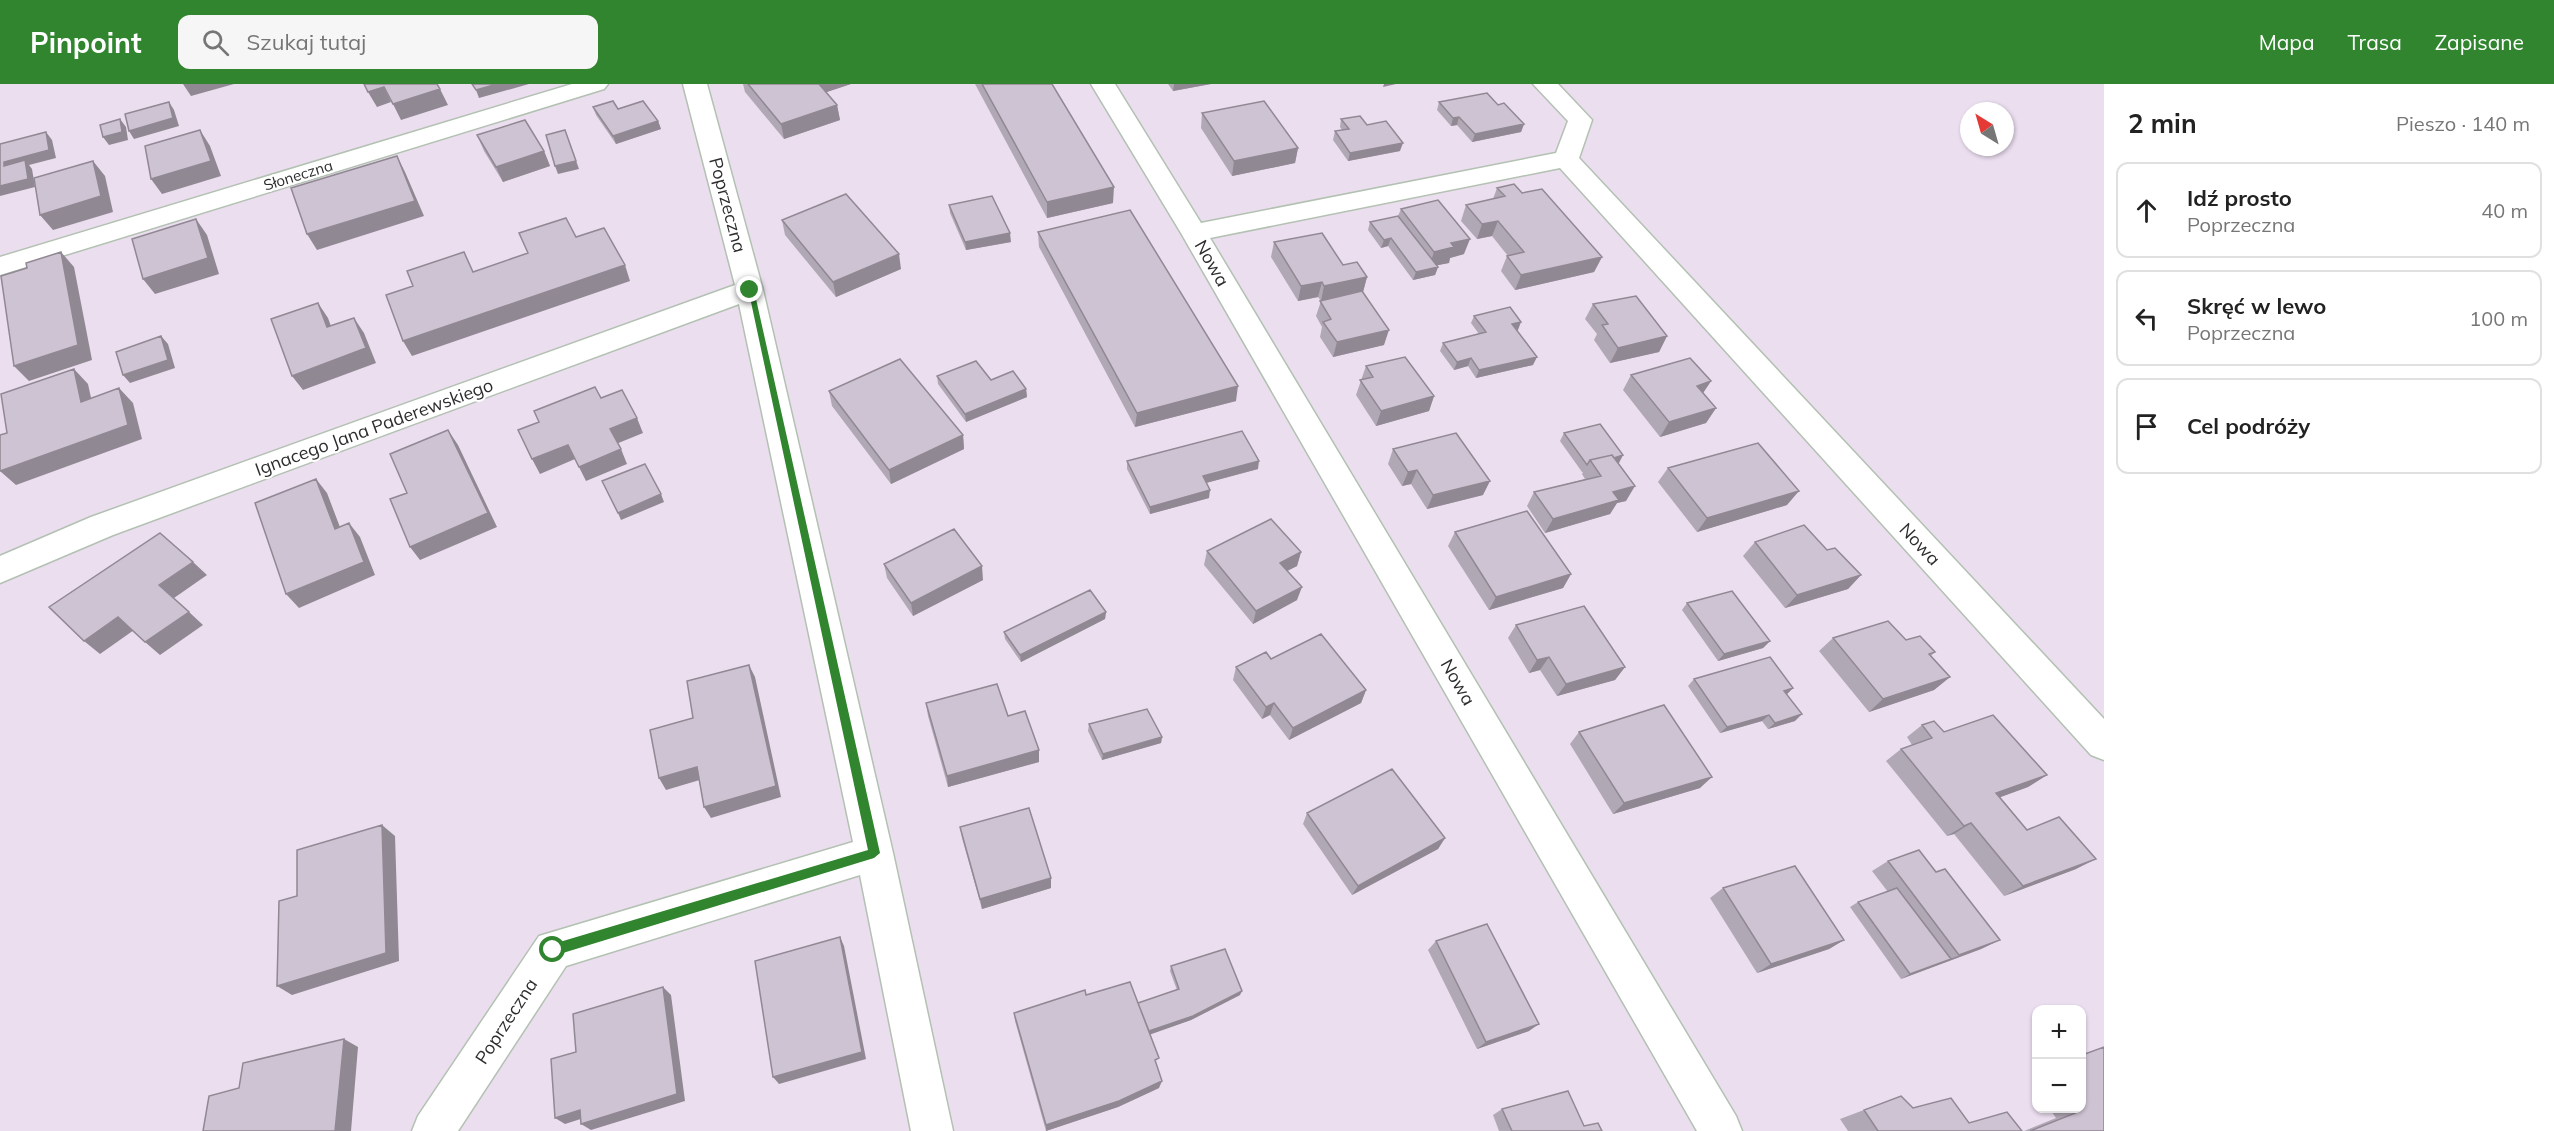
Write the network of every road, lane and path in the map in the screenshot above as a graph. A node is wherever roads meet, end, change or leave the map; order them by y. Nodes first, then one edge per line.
1 (596, 84) edge
2 (695, 84) edge
3 (1103, 84) edge
4 (1545, 84) edge
5 (1566, 159) junction
6 (1194, 233) junction
7 (0, 266) edge
8 (750, 290) junction
9 (0, 570) edge
10 (2104, 744) edge
11 (874, 853) junction
12 (433, 1131) edge
13 (932, 1131) edge
14 (1721, 1131) edge

1 - 7 street, Słoneczna
2 - 8 street, Poprzeczna
3 - 6 street, Nowa
4 - 5 street
5 - 6 street, Nowa
5 - 10 street, Nowa
6 - 14 street, Nowa
8 - 9 street, Ignacego Jana Paderewskiego
8 - 11 street, Poprzeczna
11 - 12 street, Poprzeczna
11 - 13 street, Poprzeczna

